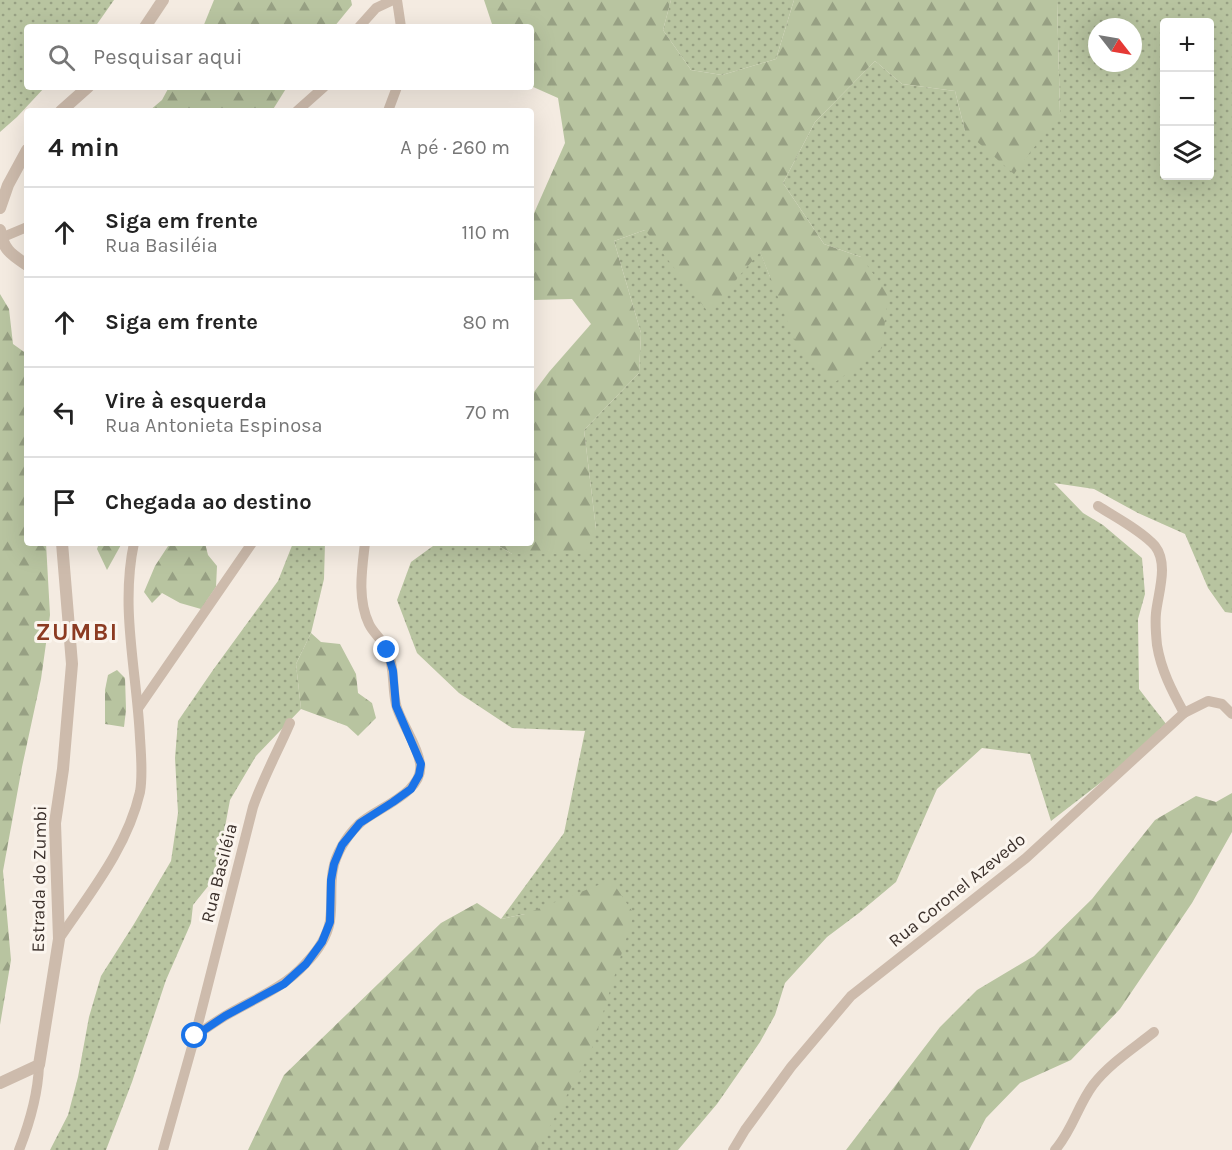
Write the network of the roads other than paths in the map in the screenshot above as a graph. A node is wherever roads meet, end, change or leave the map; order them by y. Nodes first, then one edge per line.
1 (163, 0) edge
2 (395, 0) edge
3 (147, 24) edge
4 (362, 24) edge
5 (400, 24) edge
6 (85, 90) edge
7 (321, 90) edge
8 (396, 90) edge
9 (64, 108) edge
10 (300, 108) edge
11 (389, 108) edge
12 (24, 156) edge
13 (0, 208) edge
14 (24, 228) edge
15 (1, 234) edge
16 (5, 253) edge
17 (24, 263) edge
18 (1098, 506) dead end
19 (62, 546) edge
20 (134, 546) edge
21 (250, 546) edge
22 (365, 546) edge
23 (1227, 702) edge
24 (139, 707) junction
25 (1184, 713) junction
26 (1232, 714) edge
27 (290, 723) dead end
28 (59, 939) junction
29 (1154, 1032) dead end
30 (195, 1036) junction
31 (39, 1065) junction
32 (0, 1083) edge
33 (19, 1150) edge
34 (163, 1150) edge
35 (733, 1150) edge
36 (1056, 1150) edge

1 - 3 street
2 - 4 street
2 - 5 street
6 - 9 street
7 - 10 street
8 - 11 street
12 - 13 street
14 - 15 street
15 - 16 street
16 - 17 street
18 - 25 street
19 - 28 street, Estrada do Zumbi
20 - 24 street
21 - 24 street
22 - 30 street
23 - 25 street, Rua Coronel Azevedo
23 - 26 street, Rua Coronel Azevedo
24 - 28 street
25 - 35 street, Rua Coronel Azevedo
27 - 30 street, Rua Basiléia
28 - 31 street, Estrada do Zumbi
29 - 36 street
30 - 34 street, Rua Basiléia
31 - 32 street
31 - 33 street

